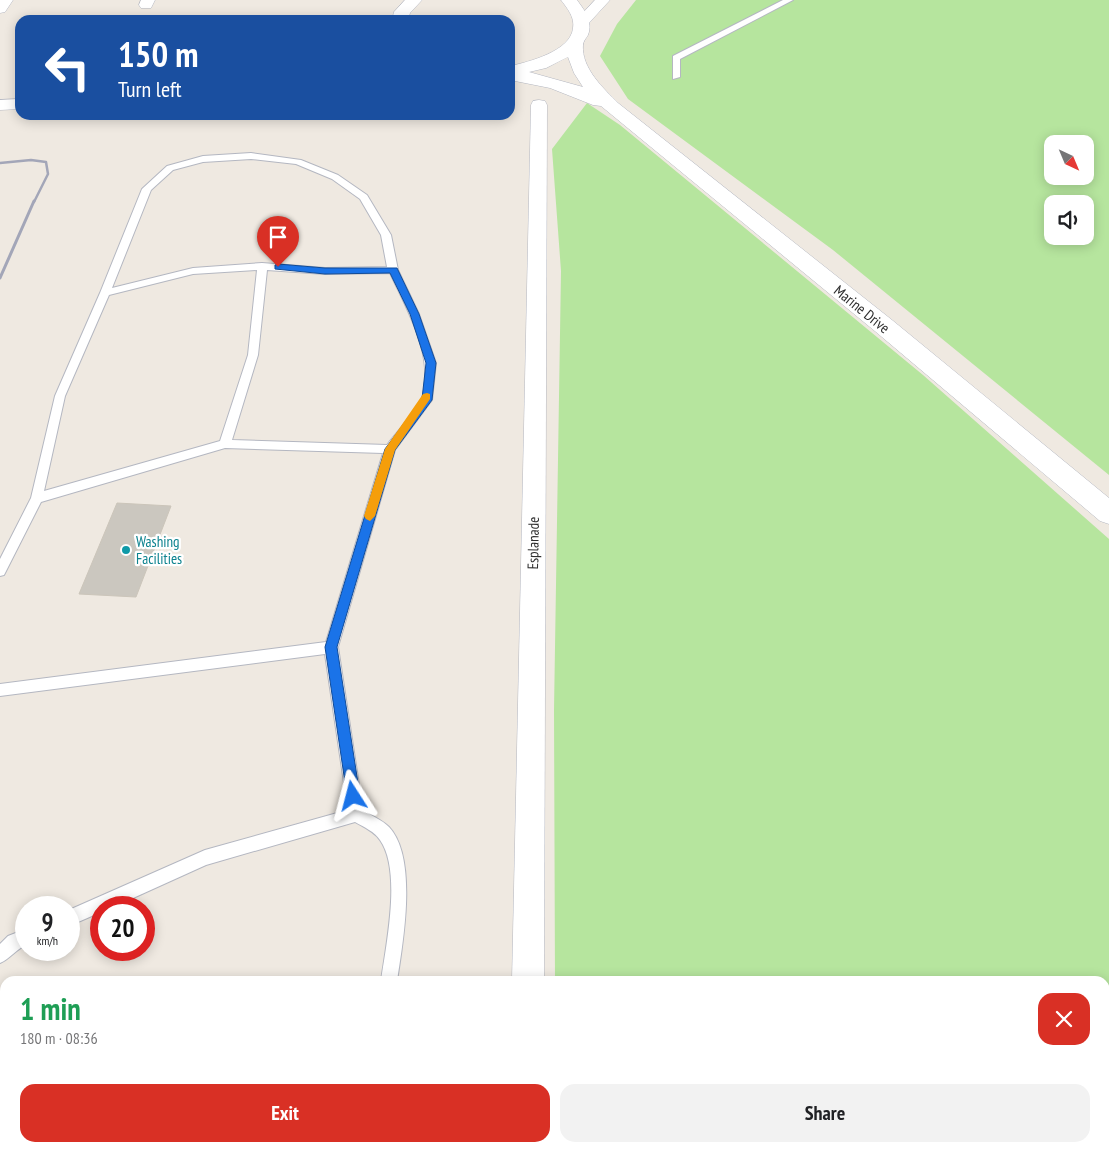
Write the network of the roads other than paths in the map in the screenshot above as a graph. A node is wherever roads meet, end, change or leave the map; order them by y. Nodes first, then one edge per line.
1 (6, 0) edge
2 (413, 0) edge
3 (569, 0) edge
4 (603, 0) edge
5 (785, 1) edge
6 (0, 9) edge
7 (401, 15) edge
8 (583, 21) junction
9 (574, 44) junction
10 (515, 72) edge
11 (515, 74) edge
12 (676, 77) dead end
13 (15, 104) edge
14 (0, 105) edge
15 (539, 105) dead end
16 (612, 107) junction
17 (262, 266) junction
18 (393, 270) junction
19 (105, 292) junction
20 (225, 444) junction
21 (390, 449) junction
22 (37, 498) junction
23 (1109, 513) edge
24 (0, 571) edge
25 (331, 647) junction
26 (0, 690) edge
27 (356, 814) junction
28 (80, 913) edge
29 (15, 942) edge
30 (0, 955) edge
31 (390, 976) edge
32 (528, 976) edge

1 - 6 street
2 - 7 street
3 - 8 street
4 - 8 street
5 - 12 lane
8 - 9 street
9 - 10 street
9 - 16 street, Marine Drive
11 - 16 street, Marine Drive
13 - 14 street
15 - 32 street, Esplanade
16 - 23 street, Marine Drive
17 - 18 lane
17 - 19 lane
17 - 20 lane
18 - 19 lane
18 - 21 lane
19 - 22 lane
20 - 21 lane
20 - 22 lane
21 - 25 lane
22 - 24 lane
25 - 26 lane
25 - 27 lane
27 - 28 lane
27 - 31 lane
29 - 30 lane

